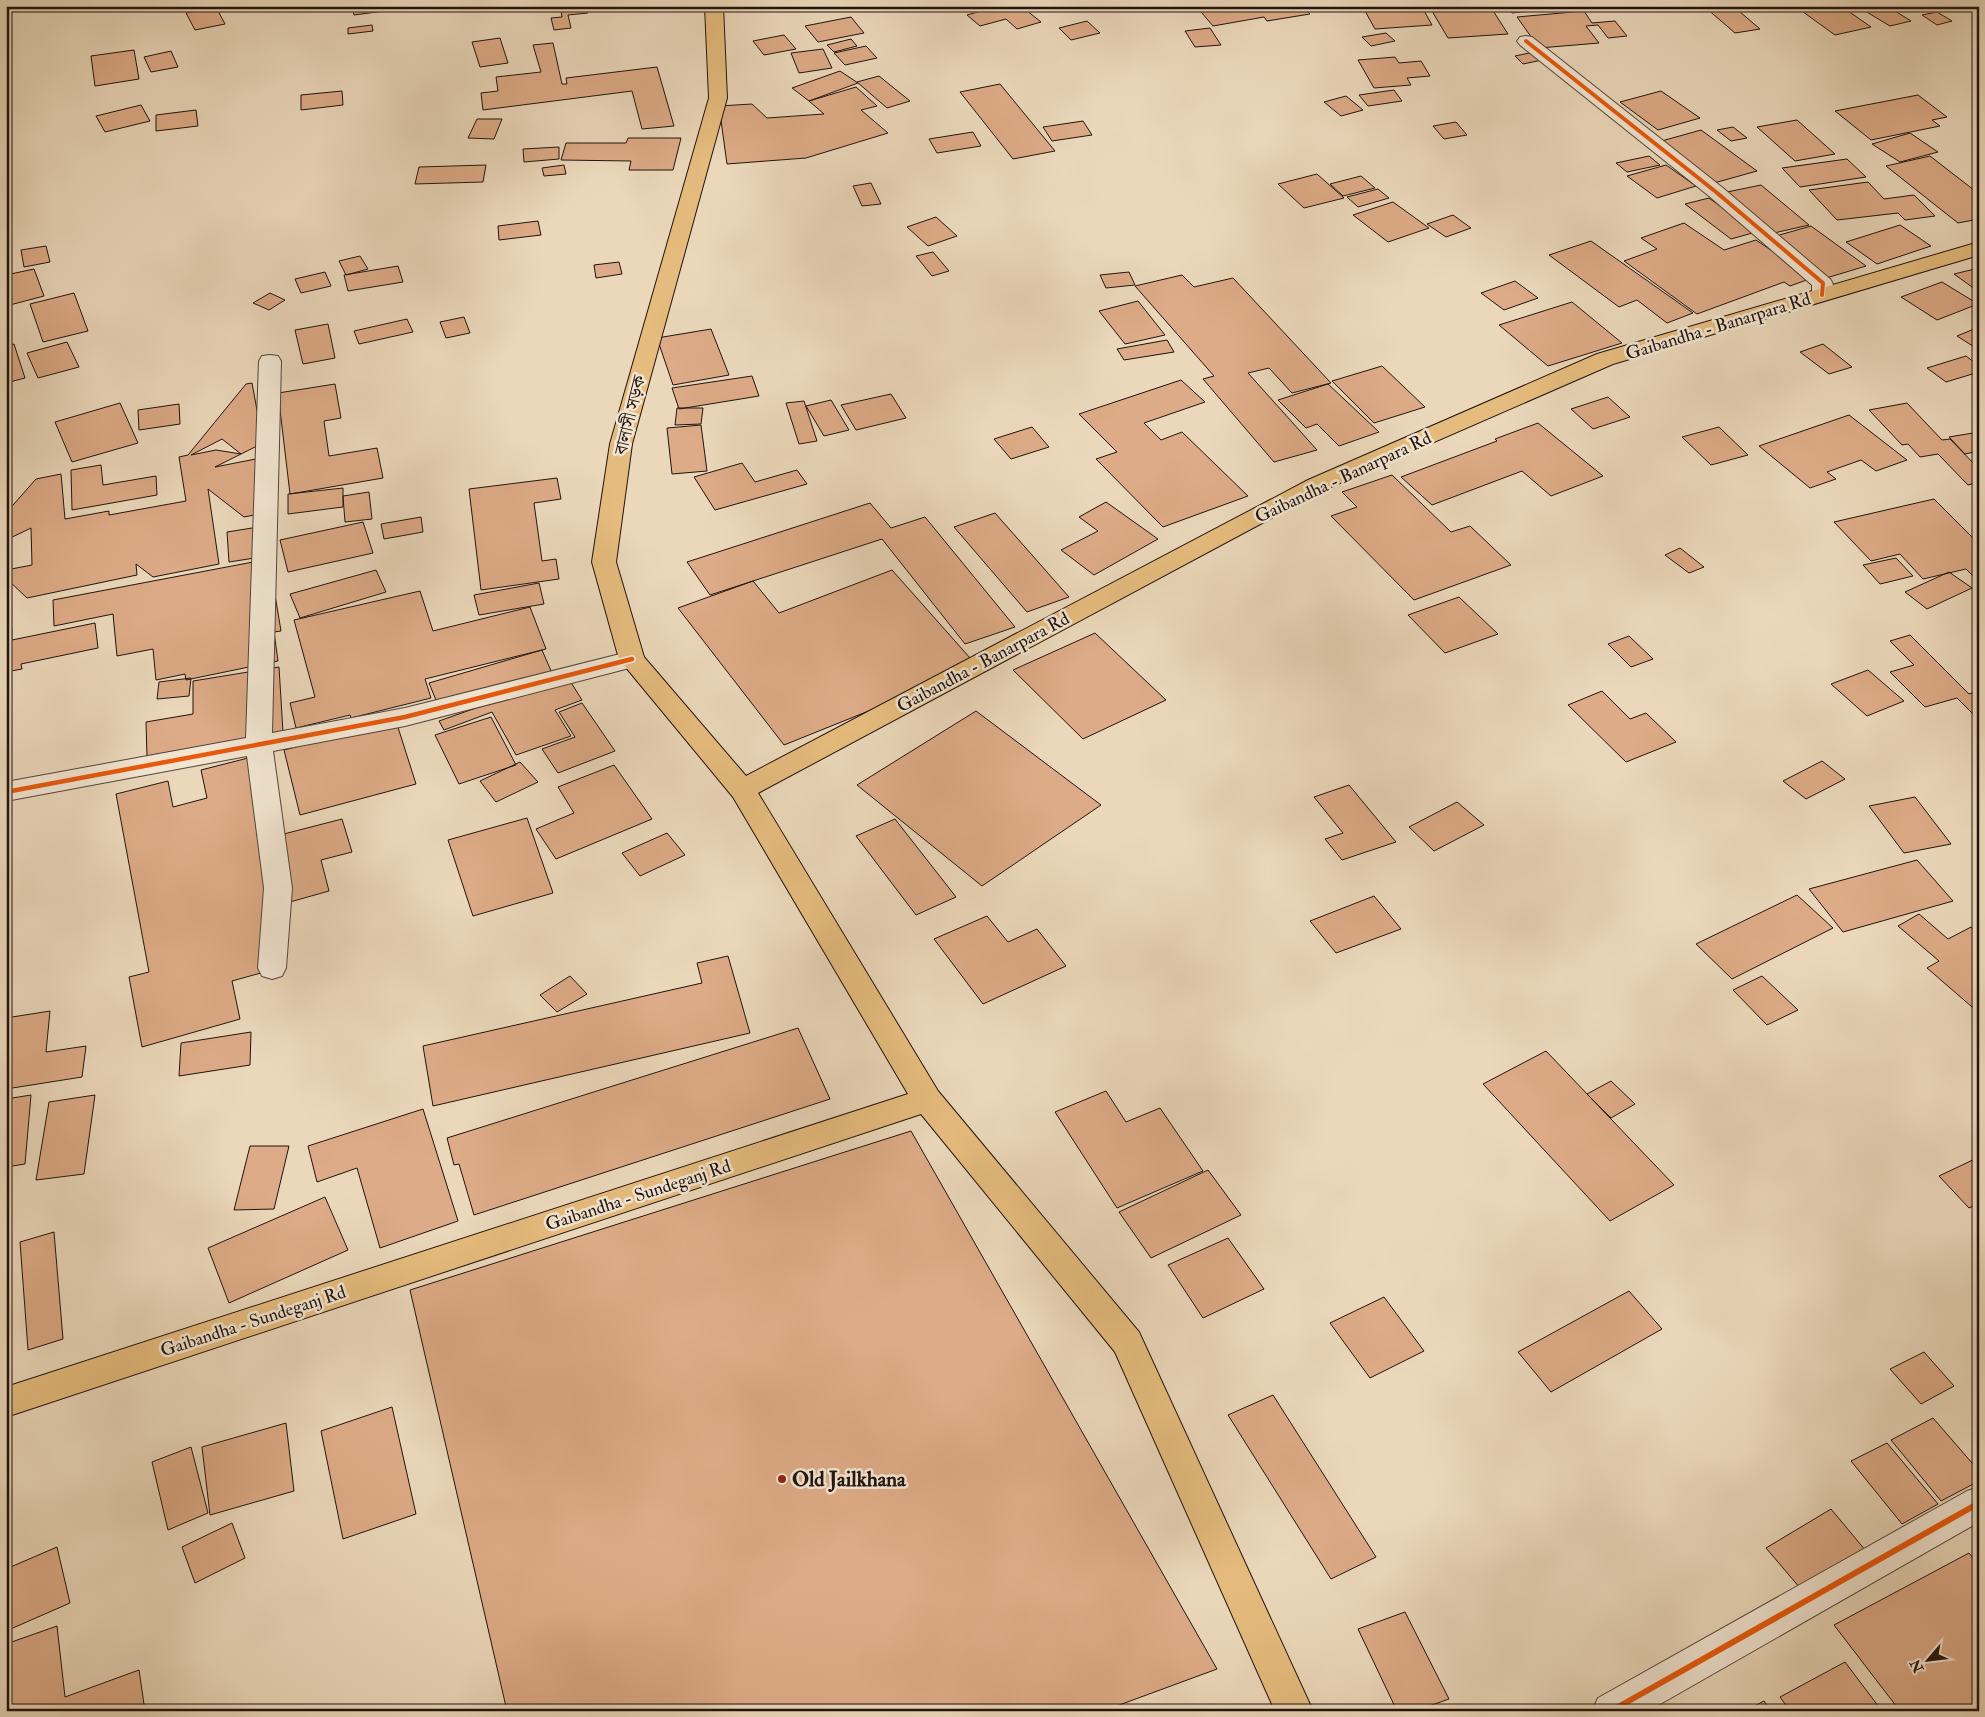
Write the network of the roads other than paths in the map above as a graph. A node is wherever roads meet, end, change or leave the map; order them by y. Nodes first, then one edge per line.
1 (714, 6) edge
2 (1526, 41) dead end
3 (1979, 248) edge
4 (1822, 295) junction
5 (270, 361) dead end
6 (632, 659) junction
7 (260, 744) junction
8 (742, 790) junction
9 (6, 792) edge
10 (272, 968) dead end
11 (927, 1100) junction
12 (6, 1402) edge
13 (1979, 1504) edge
14 (1294, 1711) edge
15 (1611, 1711) edge

1 - 6 main road, বালাসী সড়ক
2 - 4 street
3 - 4 main road, Gaibandha - Banarpara Rd
4 - 8 main road, Gaibandha - Banarpara Rd
5 - 7 street
6 - 7 street
6 - 8 main road, বালাসী সড়ক
7 - 9 street
7 - 10 street
8 - 11 main road
11 - 12 main road, Gaibandha - Sundeganj Rd
11 - 14 main road
13 - 15 street

